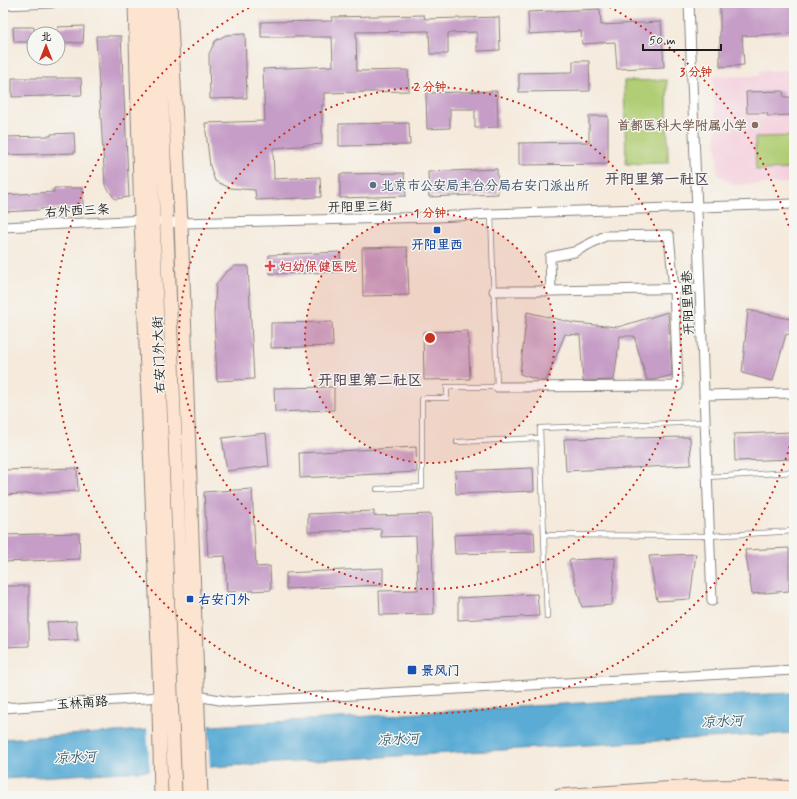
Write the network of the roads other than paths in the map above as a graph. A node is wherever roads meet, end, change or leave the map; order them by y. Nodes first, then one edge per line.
1 (52, 3) edge
2 (135, 3) edge
3 (147, 3) edge
4 (158, 3) edge
5 (170, 3) edge
6 (689, 3) edge
7 (3, 5) edge
8 (794, 204) edge
9 (697, 208) junction
10 (491, 214) junction
11 (153, 220) junction
12 (181, 222) junction
13 (3, 228) edge
14 (699, 288) junction
15 (674, 289) junction
16 (494, 291) junction
17 (551, 291) junction
18 (497, 387) junction
19 (794, 393) edge
20 (704, 395) junction
21 (705, 422) junction
22 (540, 438) junction
23 (457, 442) dead end
24 (794, 472) edge
25 (708, 477) junction
26 (377, 489) dead end
27 (794, 531) edge
28 (544, 535) junction
29 (710, 536) junction
30 (712, 601) dead end
31 (546, 617) dead end
32 (794, 670) edge
33 (193, 703) junction
34 (163, 704) junction
35 (3, 708) edge
36 (794, 788) edge
37 (161, 796) edge
38 (175, 796) edge
39 (189, 796) edge
40 (200, 796) edge
41 (559, 796) edge

1 - 7 street
2 - 11 main road
3 - 11 main road, 右安门外大街
4 - 11 main road, 右安门外大街
5 - 12 main road
6 - 9 street, 开阳里西巷
8 - 9 street, 开阳里三街
9 - 10 street, 开阳里三街
9 - 14 street, 开阳里西巷
10 - 12 street, 开阳里三街
10 - 16 lane
11 - 12 street, 开阳里三街
11 - 13 street, 右外西三条
11 - 33 main road, 右安门外大街
11 - 34 main road, 右安门外大街
12 - 33 main road
14 - 15 street
14 - 20 street, 开阳里西巷
15 - 17 street
15 - 17 street
15 - 18 street
16 - 17 street
16 - 18 lane
18 - 26 lane
19 - 20 street
20 - 21 street, 开阳里西巷
21 - 22 lane
21 - 25 street, 开阳里西巷
22 - 23 lane
22 - 28 lane
24 - 25 lane
25 - 29 street, 开阳里西巷
27 - 29 lane
28 - 29 lane
28 - 31 lane
29 - 30 street, 开阳里西巷
32 - 33 street
33 - 39 main road
33 - 40 main road
34 - 35 street, 玉林南路
34 - 37 main road
34 - 38 main road
36 - 41 main road

